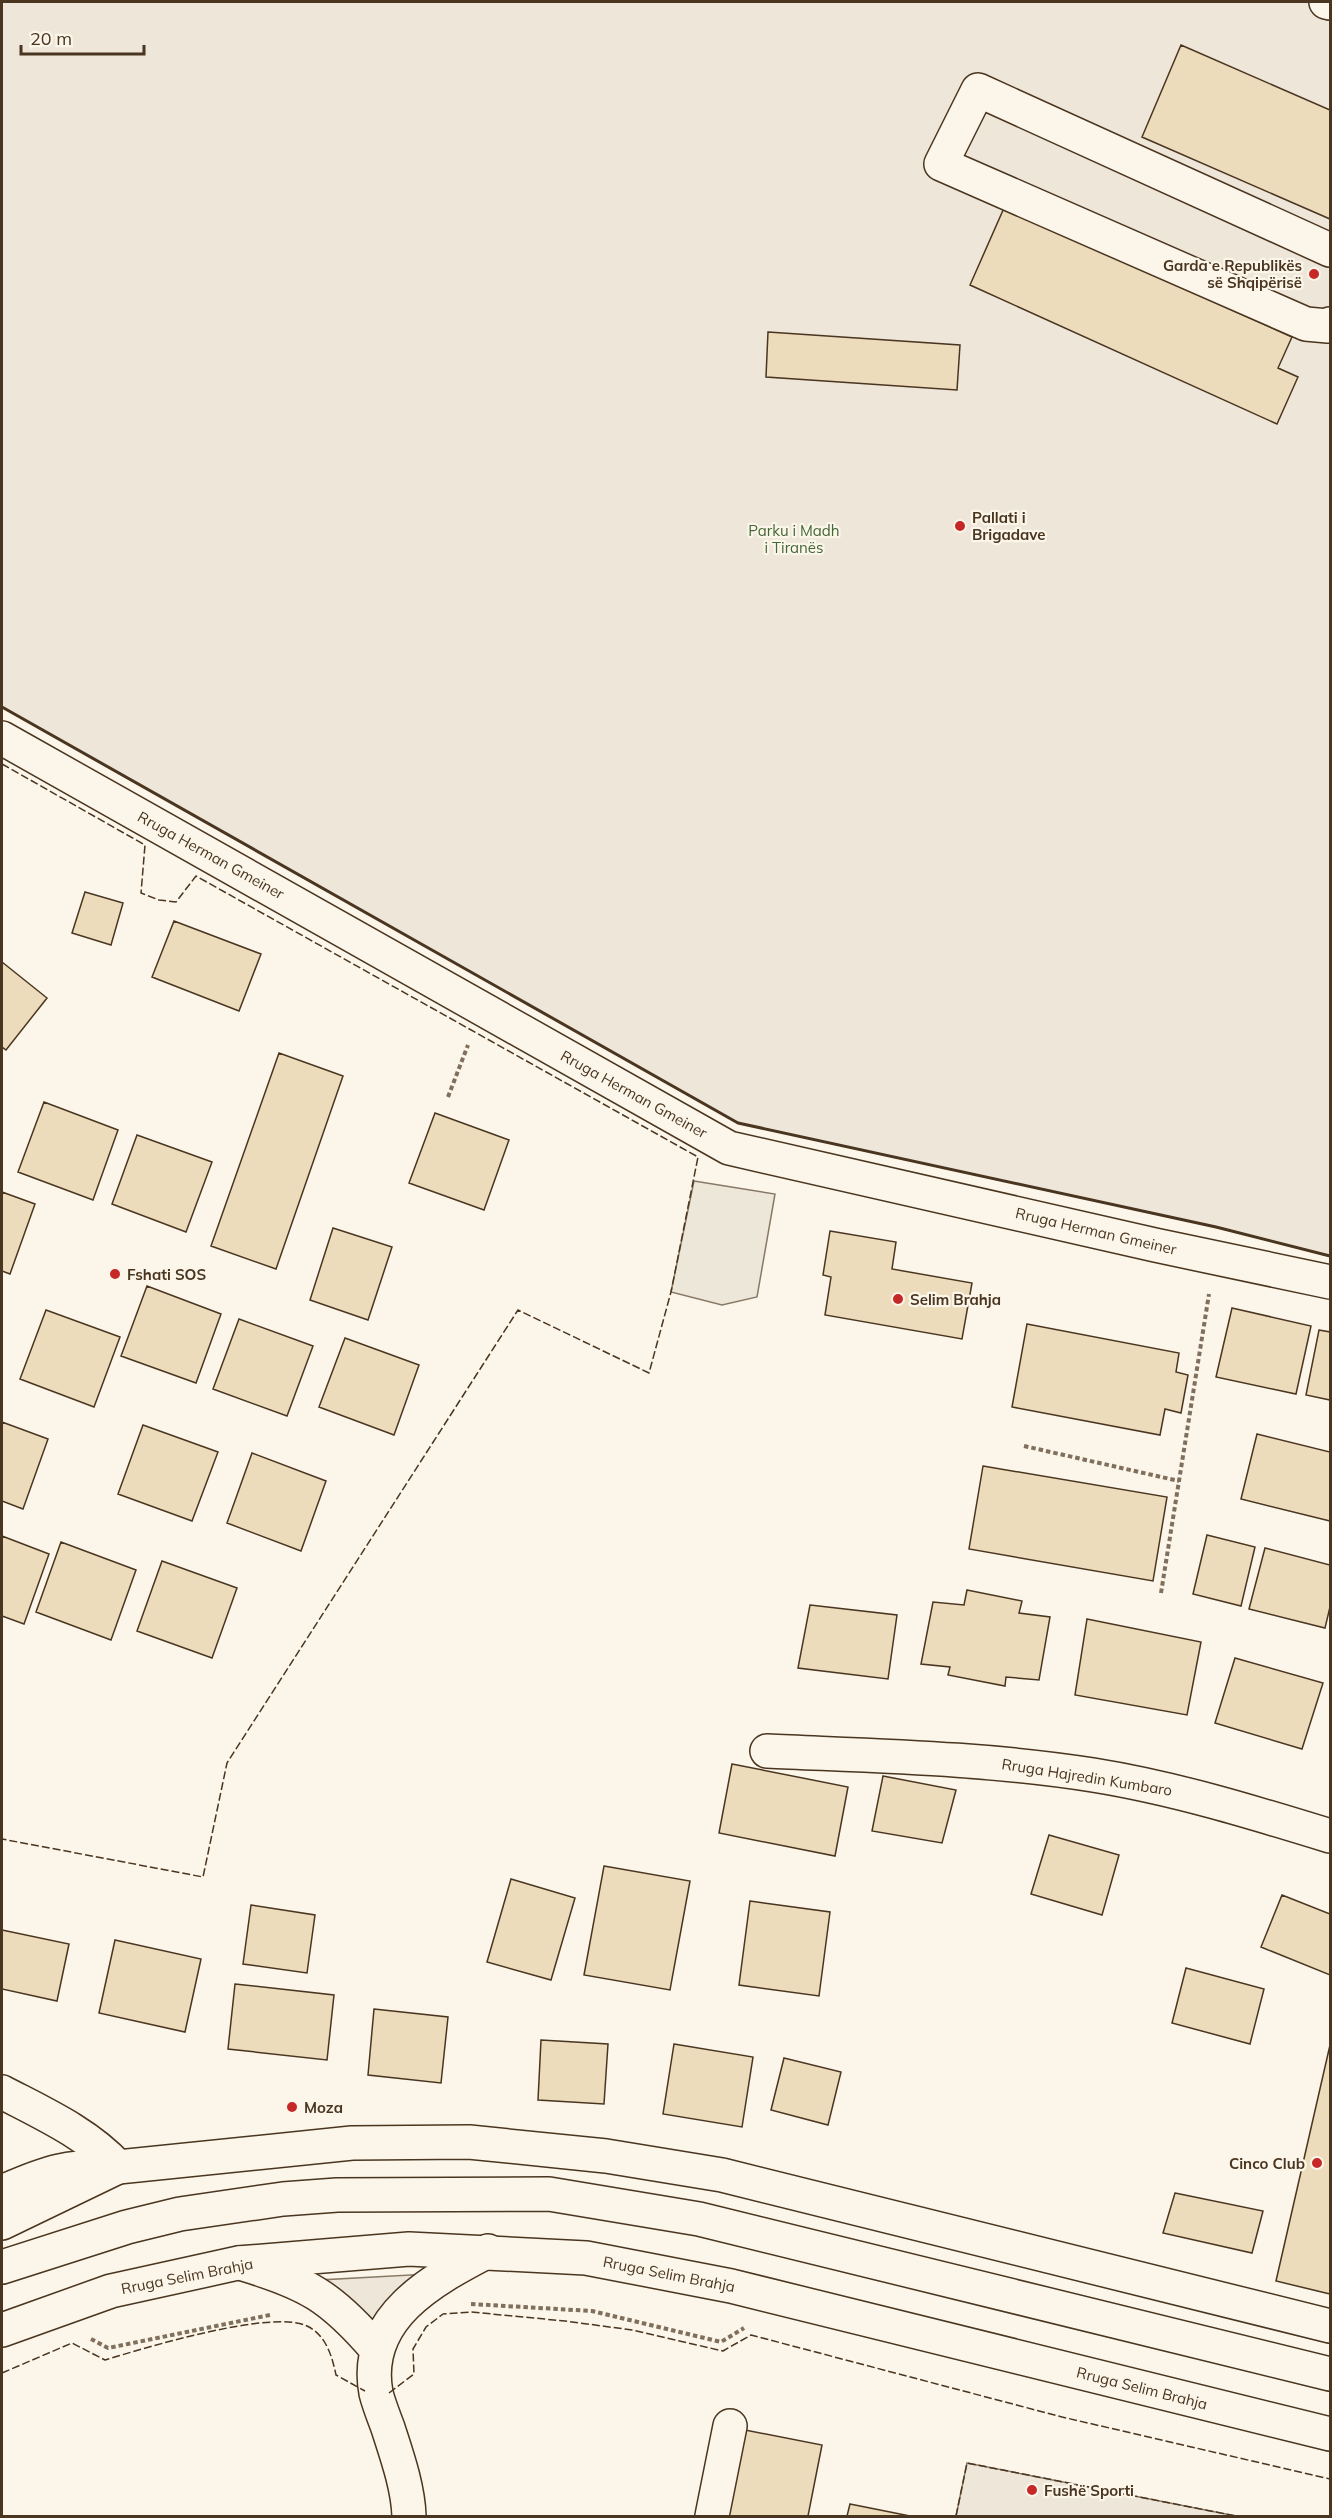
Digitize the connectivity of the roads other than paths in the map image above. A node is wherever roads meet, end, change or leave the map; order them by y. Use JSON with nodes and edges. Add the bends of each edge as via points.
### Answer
{"nodes":[{"id":1,"x":1326,"y":2,"type":"edge"},
{"id":2,"x":1330,"y":3,"type":"edge"},
{"id":3,"x":1330,"y":250,"type":"edge"},
{"id":4,"x":1330,"y":324,"type":"edge"},
{"id":5,"x":2,"y":738,"type":"edge"},
{"id":6,"x":1330,"y":1282,"type":"edge"},
{"id":7,"x":766,"y":1751,"type":"dead end"},
{"id":8,"x":1330,"y":1836,"type":"edge"},
{"id":9,"x":2,"y":2092,"type":"edge"},
{"id":10,"x":118,"y":2167,"type":"junction"},
{"id":11,"x":2,"y":2192,"type":"edge"},
{"id":12,"x":2,"y":2223,"type":"edge"},
{"id":13,"x":488,"y":2251,"type":"junction"},
{"id":14,"x":238,"y":2263,"type":"junction"},
{"id":15,"x":2,"y":2267,"type":"edge"},
{"id":16,"x":1330,"y":2326,"type":"edge"},
{"id":17,"x":2,"y":2330,"type":"edge"},
{"id":18,"x":377,"y":2350,"type":"junction"},
{"id":19,"x":1330,"y":2374,"type":"edge"},
{"id":20,"x":730,"y":2426,"type":"dead end"},
{"id":21,"x":1330,"y":2434,"type":"edge"},
{"id":22,"x":409,"y":2517,"type":"edge"},
{"id":23,"x":712,"y":2517,"type":"edge"}],
"edges":[{"from":1,"to":2,"type":"street"},
{"from":3,"to":4,"type":"street","via":[[978,90],[941,164],[1306,324]]},
{"from":5,"to":6,"type":"street","name":"Rruga Herman Gmeiner","via":[[729,1148]]},
{"from":7,"to":8,"type":"street","name":"Rruga Hajredin Kumbaro","via":[[999,1763],[1094,1775],[1189,1794]]},
{"from":9,"to":10,"type":"street","via":[[68,2128],[104,2152]]},
{"from":10,"to":11,"type":"street","via":[[51,2171]]},
{"from":10,"to":12,"type":"street"},
{"from":10,"to":16,"type":"street","via":[[352,2143],[469,2142],[606,2156],[722,2175]]},
{"from":13,"to":14,"type":"street","name":"Rruga Selim Brahja","via":[[409,2249]]},
{"from":13,"to":18,"type":"street","via":[[441,2276],[404,2306],[386,2329]]},
{"from":13,"to":21,"type":"street","name":"Rruga Selim Brahja","via":[[586,2258],[731,2286]]},
{"from":14,"to":17,"type":"street","name":"Rruga Selim Brahja","via":[[111,2291]]},
{"from":14,"to":18,"type":"street","via":[[283,2276],[315,2291],[342,2311]]},
{"from":15,"to":19,"type":"street","via":[[127,2227],[283,2199],[549,2194],[699,2219]]},
{"from":18,"to":22,"type":"street","via":[[376,2393],[398,2457]]},
{"from":20,"to":23,"type":"street"}]}
